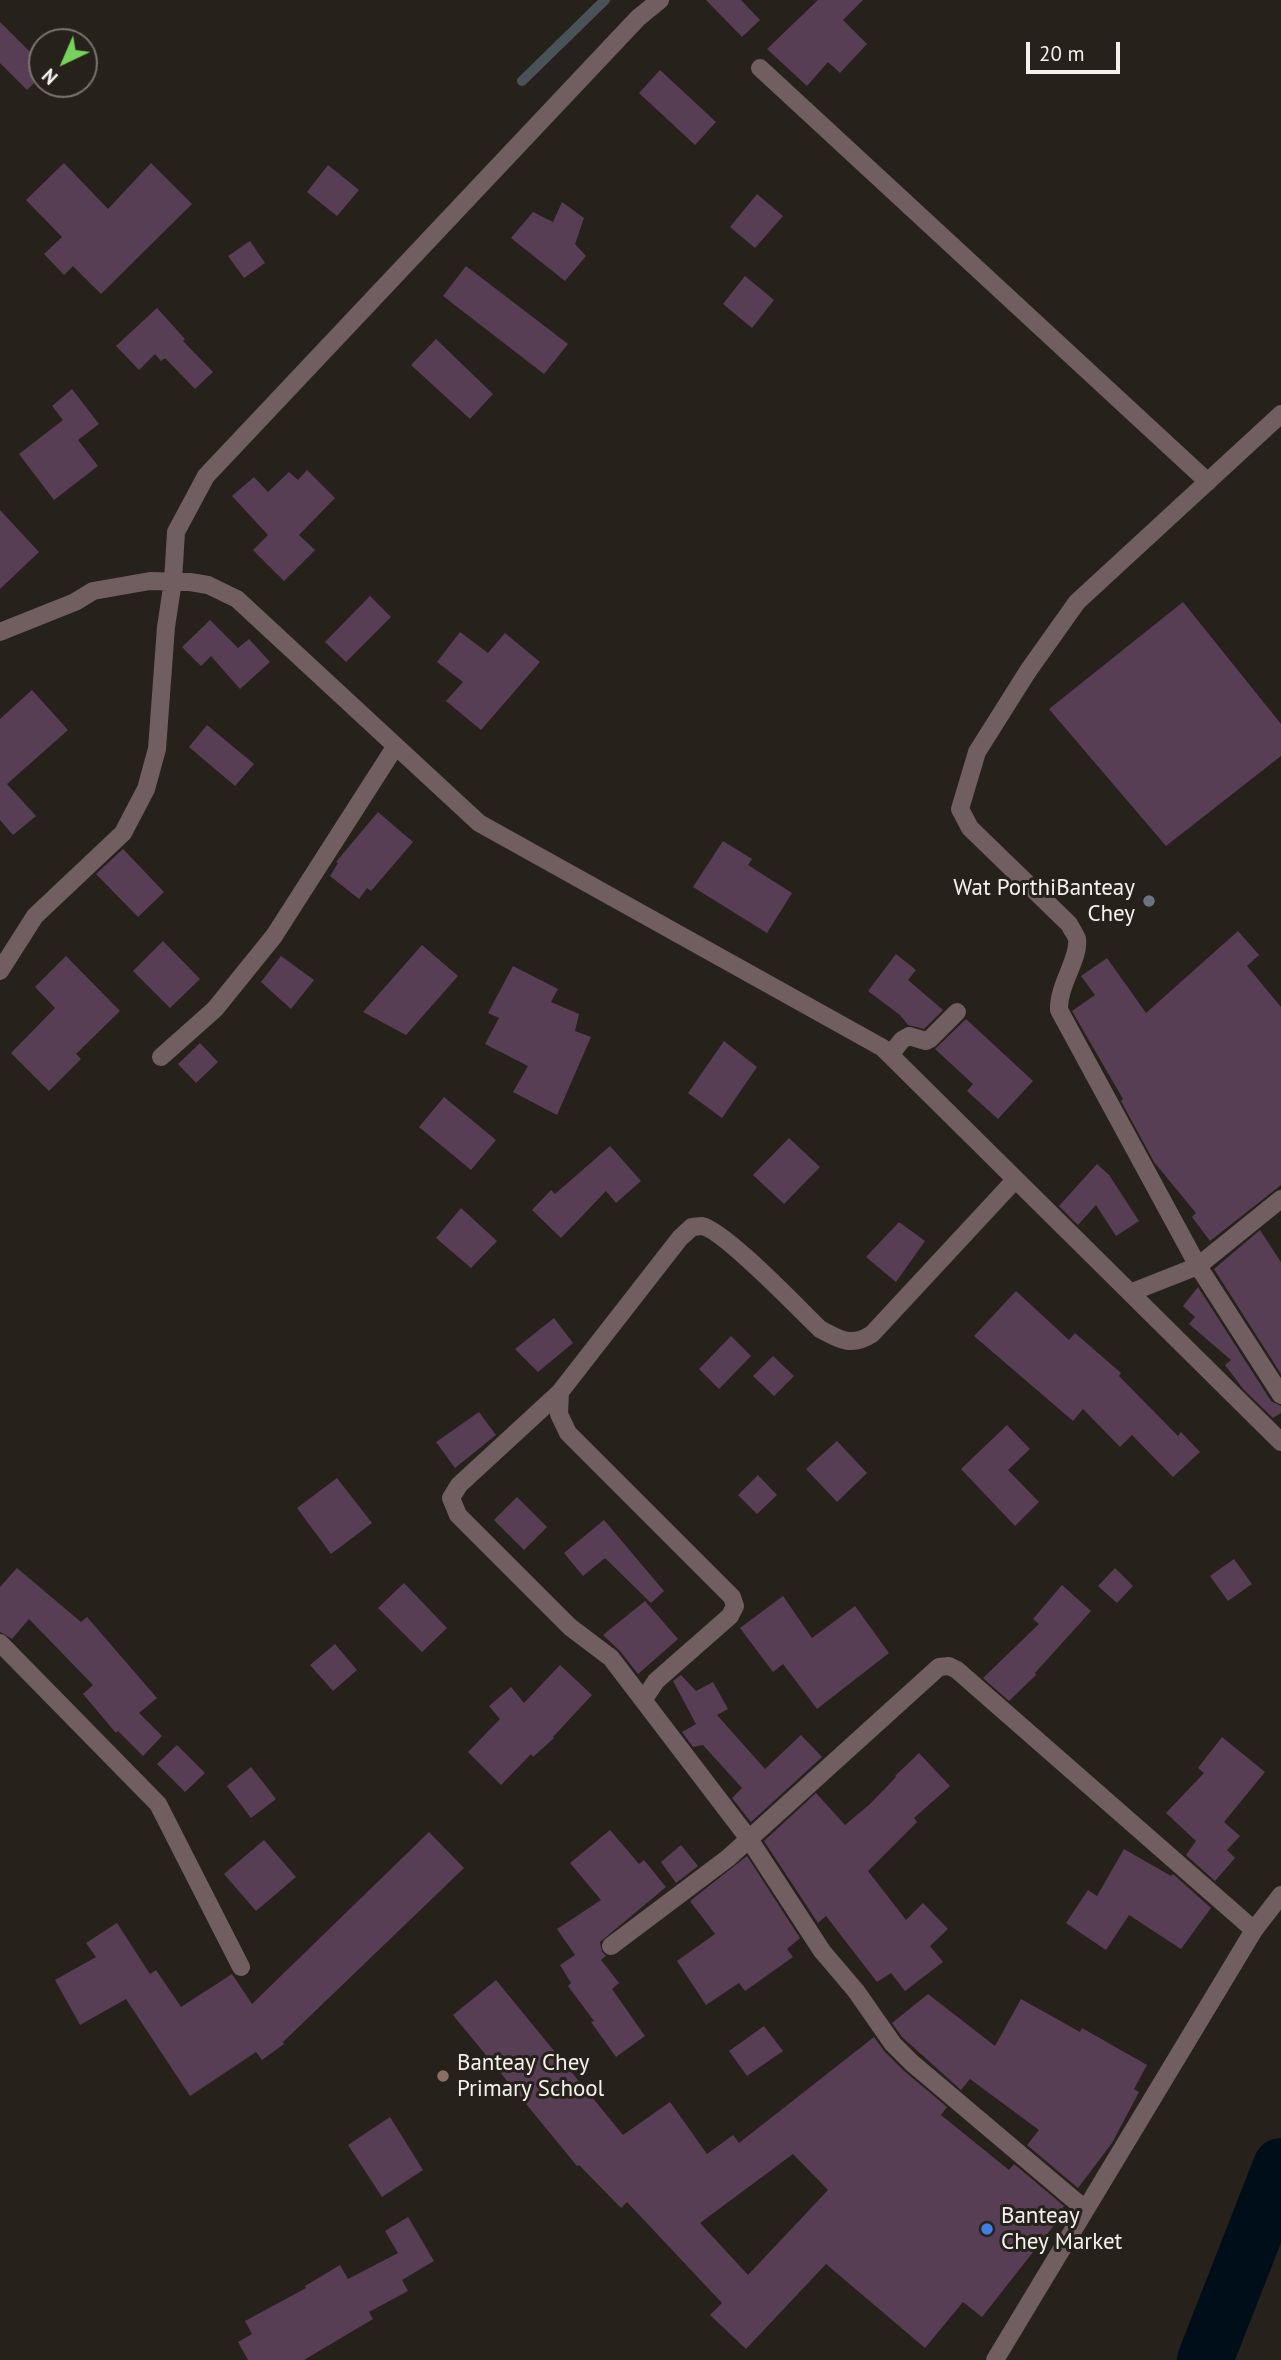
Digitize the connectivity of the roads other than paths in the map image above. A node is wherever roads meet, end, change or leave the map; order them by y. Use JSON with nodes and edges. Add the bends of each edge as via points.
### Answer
{"nodes":[{"id":1,"x":660,"y":0,"type":"edge"},
{"id":2,"x":760,"y":68,"type":"dead end"},
{"id":3,"x":1281,"y":414,"type":"edge"},
{"id":4,"x":1208,"y":482,"type":"junction"},
{"id":5,"x":173,"y":581,"type":"junction"},
{"id":6,"x":0,"y":632,"type":"edge"},
{"id":7,"x":395,"y":747,"type":"junction"},
{"id":8,"x":0,"y":971,"type":"edge"},
{"id":9,"x":957,"y":1012,"type":"dead end"},
{"id":10,"x":890,"y":1055,"type":"junction"},
{"id":11,"x":161,"y":1057,"type":"dead end"},
{"id":12,"x":1015,"y":1180,"type":"junction"},
{"id":13,"x":1281,"y":1199,"type":"edge"},
{"id":14,"x":1198,"y":1266,"type":"junction"},
{"id":15,"x":1132,"y":1292,"type":"junction"},
{"id":16,"x":560,"y":1392,"type":"junction"},
{"id":17,"x":1281,"y":1395,"type":"edge"},
{"id":18,"x":1281,"y":1442,"type":"edge"},
{"id":19,"x":0,"y":1643,"type":"edge"},
{"id":20,"x":644,"y":1699,"type":"junction"},
{"id":21,"x":749,"y":1839,"type":"junction"},
{"id":22,"x":1281,"y":1895,"type":"edge"},
{"id":23,"x":1254,"y":1930,"type":"junction"},
{"id":24,"x":611,"y":1946,"type":"dead end"},
{"id":25,"x":241,"y":1966,"type":"dead end"},
{"id":26,"x":1085,"y":2209,"type":"junction"},
{"id":27,"x":995,"y":2360,"type":"edge"}],
"edges":[{"from":1,"to":5,"type":"street","via":[[206,476],[176,532]]},
{"from":2,"to":4,"type":"street"},
{"from":3,"to":4,"type":"street"},
{"from":4,"to":14,"type":"street","via":[[1077,602],[977,752],[960,809],[970,828],[1053,908],[1077,939],[1059,1010]]},
{"from":5,"to":6,"type":"street","via":[[93,591]]},
{"from":5,"to":7,"type":"street","via":[[208,585],[237,599]]},
{"from":5,"to":8,"type":"street","via":[[157,749],[146,789],[122,833],[35,916]]},
{"from":7,"to":10,"type":"street","via":[[479,823],[866,1037]]},
{"from":7,"to":11,"type":"street","via":[[274,936],[215,1009]]},
{"from":9,"to":10,"type":"street","via":[[930,1039],[909,1036]]},
{"from":10,"to":12,"type":"street"},
{"from":12,"to":15,"type":"street"},
{"from":12,"to":16,"type":"street","via":[[873,1334],[861,1341],[837,1338],[820,1329],[733,1246],[703,1226],[692,1227]]},
{"from":13,"to":14,"type":"street"},
{"from":14,"to":15,"type":"street"},
{"from":14,"to":17,"type":"street"},
{"from":15,"to":18,"type":"street"},
{"from":16,"to":20,"type":"street","via":[[559,1414],[568,1433],[735,1606],[709,1636],[656,1681]]},
{"from":16,"to":20,"type":"street","via":[[459,1485],[451,1498],[458,1515],[570,1627],[611,1658]]},
{"from":19,"to":25,"type":"street","via":[[158,1804]]},
{"from":20,"to":21,"type":"street"},
{"from":21,"to":23,"type":"street","via":[[939,1667],[949,1667]]},
{"from":21,"to":24,"type":"street"},
{"from":21,"to":26,"type":"street","via":[[822,1951],[911,2063]]},
{"from":22,"to":23,"type":"street"},
{"from":23,"to":26,"type":"street"},
{"from":26,"to":27,"type":"street"}]}
